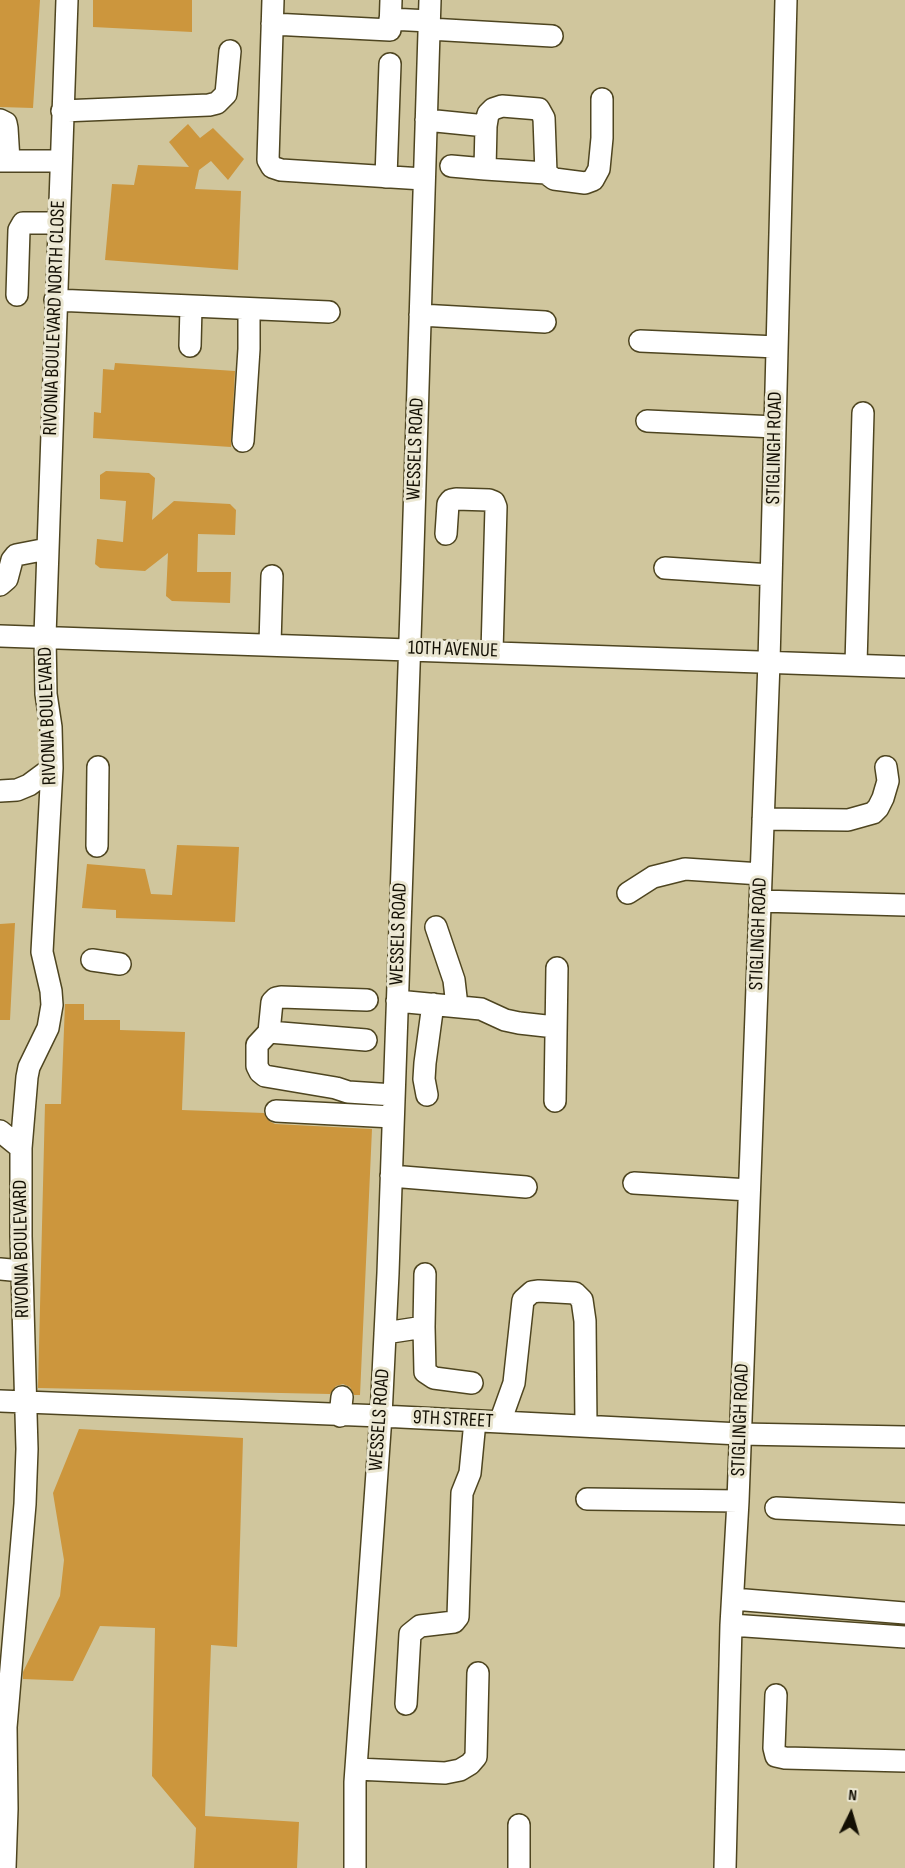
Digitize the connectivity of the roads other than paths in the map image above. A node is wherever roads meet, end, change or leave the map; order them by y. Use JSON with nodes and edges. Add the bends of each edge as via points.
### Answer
{"nodes":[{"id":1,"x":67,"y":0,"type":"edge"},
{"id":2,"x":273,"y":0,"type":"edge"},
{"id":3,"x":786,"y":0,"type":"edge"},
{"id":4,"x":390,"y":16,"type":"edge"},
{"id":5,"x":429,"y":20,"type":"edge"},
{"id":6,"x":272,"y":24,"type":"junction"},
{"id":7,"x":552,"y":36,"type":"dead end"},
{"id":8,"x":230,"y":51,"type":"dead end"},
{"id":9,"x":390,"y":64,"type":"dead end"},
{"id":10,"x":602,"y":99,"type":"dead end"},
{"id":11,"x":62,"y":111,"type":"junction"},
{"id":12,"x":0,"y":120,"type":"edge"},
{"id":13,"x":426,"y":120,"type":"junction"},
{"id":14,"x":486,"y":126,"type":"junction"},
{"id":15,"x":4,"y":161,"type":"edge"},
{"id":16,"x":60,"y":162,"type":"junction"},
{"id":17,"x":451,"y":166,"type":"dead end"},
{"id":18,"x":484,"y":169,"type":"junction"},
{"id":19,"x":546,"y":173,"type":"junction"},
{"id":20,"x":386,"y":177,"type":"junction"},
{"id":21,"x":423,"y":179,"type":"junction"},
{"id":22,"x":58,"y":223,"type":"junction"},
{"id":23,"x":17,"y":295,"type":"dead end"},
{"id":24,"x":55,"y":300,"type":"junction"},
{"id":25,"x":191,"y":307,"type":"junction"},
{"id":26,"x":249,"y":310,"type":"junction"},
{"id":27,"x":329,"y":312,"type":"dead end"},
{"id":28,"x":420,"y":315,"type":"junction"},
{"id":29,"x":545,"y":322,"type":"dead end"},
{"id":30,"x":640,"y":341,"type":"dead end"},
{"id":31,"x":190,"y":346,"type":"dead end"},
{"id":32,"x":777,"y":347,"type":"junction"},
{"id":33,"x":863,"y":413,"type":"dead end"},
{"id":34,"x":647,"y":421,"type":"dead end"},
{"id":35,"x":775,"y":427,"type":"junction"},
{"id":36,"x":243,"y":441,"type":"dead end"},
{"id":37,"x":447,"y":534,"type":"dead end"},
{"id":38,"x":47,"y":549,"type":"junction"},
{"id":39,"x":665,"y":568,"type":"dead end"},
{"id":40,"x":771,"y":575,"type":"junction"},
{"id":41,"x":272,"y":576,"type":"dead end"},
{"id":42,"x":0,"y":585,"type":"edge"},
{"id":43,"x":0,"y":636,"type":"edge"},
{"id":44,"x":45,"y":636,"type":"junction"},
{"id":45,"x":270,"y":644,"type":"junction"},
{"id":46,"x":410,"y":649,"type":"junction"},
{"id":47,"x":492,"y":652,"type":"junction"},
{"id":48,"x":769,"y":662,"type":"junction"},
{"id":49,"x":856,"y":664,"type":"junction"},
{"id":50,"x":905,"y":667,"type":"edge"},
{"id":51,"x":98,"y":767,"type":"dead end"},
{"id":52,"x":886,"y":767,"type":"dead end"},
{"id":53,"x":52,"y":768,"type":"junction"},
{"id":54,"x":0,"y":791,"type":"edge"},
{"id":55,"x":763,"y":819,"type":"junction"},
{"id":56,"x":97,"y":846,"type":"dead end"},
{"id":57,"x":761,"y":874,"type":"junction"},
{"id":58,"x":628,"y":893,"type":"dead end"},
{"id":59,"x":760,"y":901,"type":"junction"},
{"id":60,"x":905,"y":905,"type":"edge"},
{"id":61,"x":436,"y":927,"type":"dead end"},
{"id":62,"x":92,"y":960,"type":"dead end"},
{"id":63,"x":120,"y":964,"type":"dead end"},
{"id":64,"x":557,"y":968,"type":"dead end"},
{"id":65,"x":367,"y":1000,"type":"dead end"},
{"id":66,"x":397,"y":1001,"type":"junction"},
{"id":67,"x":433,"y":1004,"type":"junction"},
{"id":68,"x":458,"y":1006,"type":"junction"},
{"id":69,"x":555,"y":1027,"type":"junction"},
{"id":70,"x":269,"y":1032,"type":"junction"},
{"id":71,"x":366,"y":1040,"type":"dead end"},
{"id":72,"x":394,"y":1090,"type":"junction"},
{"id":73,"x":427,"y":1095,"type":"dead end"},
{"id":74,"x":555,"y":1101,"type":"dead end"},
{"id":75,"x":276,"y":1111,"type":"dead end"},
{"id":76,"x":393,"y":1117,"type":"junction"},
{"id":77,"x":0,"y":1131,"type":"edge"},
{"id":78,"x":21,"y":1148,"type":"junction"},
{"id":79,"x":391,"y":1176,"type":"junction"},
{"id":80,"x":634,"y":1183,"type":"dead end"},
{"id":81,"x":526,"y":1187,"type":"dead end"},
{"id":82,"x":749,"y":1190,"type":"junction"},
{"id":83,"x":0,"y":1269,"type":"edge"},
{"id":84,"x":22,"y":1271,"type":"junction"},
{"id":85,"x":425,"y":1274,"type":"dead end"},
{"id":86,"x":424,"y":1327,"type":"junction"},
{"id":87,"x":385,"y":1333,"type":"junction"},
{"id":88,"x":472,"y":1383,"type":"dead end"},
{"id":89,"x":0,"y":1401,"type":"edge"},
{"id":90,"x":25,"y":1403,"type":"junction"},
{"id":91,"x":381,"y":1416,"type":"junction"},
{"id":92,"x":475,"y":1420,"type":"junction"},
{"id":93,"x":500,"y":1422,"type":"junction"},
{"id":94,"x":586,"y":1426,"type":"junction"},
{"id":95,"x":740,"y":1434,"type":"junction"},
{"id":96,"x":905,"y":1437,"type":"edge"},
{"id":97,"x":587,"y":1499,"type":"dead end"},
{"id":98,"x":738,"y":1501,"type":"junction"},
{"id":99,"x":776,"y":1508,"type":"dead end"},
{"id":100,"x":905,"y":1514,"type":"edge"},
{"id":101,"x":733,"y":1599,"type":"junction"},
{"id":102,"x":905,"y":1613,"type":"edge"},
{"id":103,"x":731,"y":1625,"type":"junction"},
{"id":104,"x":905,"y":1637,"type":"edge"},
{"id":105,"x":7,"y":1644,"type":"edge"},
{"id":106,"x":478,"y":1673,"type":"dead end"},
{"id":107,"x":776,"y":1695,"type":"dead end"},
{"id":108,"x":406,"y":1704,"type":"dead end"},
{"id":109,"x":3,"y":1727,"type":"edge"},
{"id":110,"x":905,"y":1761,"type":"edge"},
{"id":111,"x":356,"y":1768,"type":"junction"},
{"id":112,"x":3,"y":1795,"type":"edge"},
{"id":113,"x":519,"y":1825,"type":"dead end"},
{"id":114,"x":4,"y":1868,"type":"edge"},
{"id":115,"x":355,"y":1868,"type":"edge"},
{"id":116,"x":519,"y":1868,"type":"edge"},
{"id":117,"x":725,"y":1868,"type":"edge"}],
"edges":[{"from":1,"to":11,"type":"street","name":"RIVONIA BOULEVARD NORTH CLOSE"},
{"from":2,"to":6,"type":"street"},
{"from":3,"to":32,"type":"street","name":"STIGLINGH ROAD"},
{"from":4,"to":5,"type":"street"},
{"from":4,"to":6,"type":"street"},
{"from":5,"to":7,"type":"street"},
{"from":5,"to":13,"type":"street","name":"WESSELS ROAD"},
{"from":6,"to":20,"type":"street","via":[[268,160],[272,167]]},
{"from":8,"to":11,"type":"street","via":[[226,94],[217,103]]},
{"from":9,"to":20,"type":"street"},
{"from":10,"to":19,"type":"street","via":[[599,169],[593,180],[564,182]]},
{"from":11,"to":16,"type":"street","name":"RIVONIA BOULEVARD NORTH CLOSE"},
{"from":12,"to":15,"type":"street","via":[[7,128]]},
{"from":13,"to":14,"type":"street"},
{"from":13,"to":21,"type":"street","name":"WESSELS ROAD"},
{"from":14,"to":18,"type":"street"},
{"from":14,"to":19,"type":"street","via":[[488,114],[502,106],[539,109],[544,118]]},
{"from":15,"to":16,"type":"street"},
{"from":16,"to":22,"type":"street","name":"RIVONIA BOULEVARD NORTH CLOSE"},
{"from":17,"to":18,"type":"street"},
{"from":18,"to":19,"type":"street"},
{"from":20,"to":21,"type":"street"},
{"from":21,"to":28,"type":"street","name":"WESSELS ROAD"},
{"from":22,"to":23,"type":"street","via":[[23,223],[19,230]]},
{"from":22,"to":24,"type":"street","name":"RIVONIA BOULEVARD NORTH CLOSE"},
{"from":24,"to":25,"type":"street"},
{"from":24,"to":38,"type":"street","name":"RIVONIA BOULEVARD NORTH CLOSE"},
{"from":25,"to":26,"type":"street"},
{"from":25,"to":31,"type":"street"},
{"from":26,"to":27,"type":"street"},
{"from":26,"to":36,"type":"street"},
{"from":28,"to":29,"type":"street"},
{"from":28,"to":46,"type":"street","name":"WESSELS ROAD"},
{"from":30,"to":32,"type":"street"},
{"from":32,"to":35,"type":"street","name":"STIGLINGH ROAD"},
{"from":33,"to":49,"type":"street"},
{"from":34,"to":35,"type":"street"},
{"from":35,"to":40,"type":"street","name":"STIGLINGH ROAD"},
{"from":37,"to":47,"type":"street","via":[[451,500],[494,502]]},
{"from":38,"to":42,"type":"street","via":[[16,555],[7,579]]},
{"from":38,"to":44,"type":"street","name":"RIVONIA BOULEVARD NORTH CLOSE"},
{"from":39,"to":40,"type":"street"},
{"from":40,"to":48,"type":"street","name":"STIGLINGH ROAD"},
{"from":41,"to":45,"type":"street"},
{"from":43,"to":44,"type":"street","name":"10TH AVENUE"},
{"from":44,"to":45,"type":"street","name":"10TH AVENUE"},
{"from":44,"to":53,"type":"street","name":"RIVONIA BOULEVARD"},
{"from":45,"to":46,"type":"street","name":"10TH AVENUE"},
{"from":46,"to":47,"type":"street","name":"10TH AVENUE"},
{"from":46,"to":66,"type":"street","name":"WESSELS ROAD"},
{"from":47,"to":48,"type":"street","name":"10TH AVENUE"},
{"from":48,"to":49,"type":"street","name":"10TH AVENUE"},
{"from":48,"to":55,"type":"street","name":"STIGLINGH ROAD"},
{"from":49,"to":50,"type":"street","name":"10TH AVENUE"},
{"from":51,"to":56,"type":"street"},
{"from":52,"to":55,"type":"street","via":[[888,781],[873,813],[848,820]]},
{"from":53,"to":54,"type":"street","via":[[29,785]]},
{"from":53,"to":78,"type":"street","name":"RIVONIA BOULEVARD","via":[[42,952],[51,991],[51,1018],[27,1077]]},
{"from":55,"to":57,"type":"street","name":"STIGLINGH ROAD"},
{"from":57,"to":58,"type":"street","via":[[686,869],[653,877]]},
{"from":57,"to":59,"type":"street","name":"STIGLINGH ROAD"},
{"from":59,"to":60,"type":"street"},
{"from":59,"to":82,"type":"street","name":"STIGLINGH ROAD"},
{"from":61,"to":68,"type":"street","via":[[454,980]]},
{"from":62,"to":63,"type":"street"},
{"from":64,"to":69,"type":"street"},
{"from":65,"to":70,"type":"street","via":[[276,998],[272,1002]]},
{"from":66,"to":67,"type":"street"},
{"from":66,"to":72,"type":"street","name":"WESSELS ROAD"},
{"from":67,"to":68,"type":"street"},
{"from":67,"to":73,"type":"street","via":[[424,1071]]},
{"from":68,"to":69,"type":"street","via":[[481,1009],[505,1020]]},
{"from":69,"to":74,"type":"street"},
{"from":70,"to":71,"type":"street"},
{"from":70,"to":72,"type":"street","via":[[257,1045],[257,1066],[265,1076],[336,1088],[348,1083]]},
{"from":72,"to":76,"type":"street","name":"WESSELS ROAD"},
{"from":75,"to":76,"type":"street"},
{"from":76,"to":79,"type":"street","name":"WESSELS ROAD"},
{"from":77,"to":78,"type":"street"},
{"from":78,"to":84,"type":"street","name":"RIVONIA BOULEVARD"},
{"from":79,"to":81,"type":"street"},
{"from":79,"to":87,"type":"street","name":"WESSELS ROAD"},
{"from":80,"to":82,"type":"street"},
{"from":82,"to":95,"type":"street","name":"STIGLINGH ROAD"},
{"from":83,"to":84,"type":"street"},
{"from":84,"to":90,"type":"street","name":"RIVONIA BOULEVARD"},
{"from":85,"to":86,"type":"street"},
{"from":86,"to":87,"type":"street"},
{"from":86,"to":88,"type":"street","via":[[425,1372],[434,1378]]},
{"from":87,"to":91,"type":"street","name":"WESSELS ROAD"},
{"from":89,"to":90,"type":"street","name":"9TH STREET"},
{"from":90,"to":91,"type":"street","name":"9TH STREET","via":[[341,1406]]},
{"from":90,"to":105,"type":"street","name":"RIVONIA BOULEVARD","via":[[26,1504]]},
{"from":91,"to":92,"type":"street","name":"9TH STREET"},
{"from":91,"to":111,"type":"street","name":"WESSELS ROAD"},
{"from":92,"to":93,"type":"street","name":"9TH STREET"},
{"from":92,"to":108,"type":"street","via":[[470,1473],[462,1493],[458,1617],[454,1622],[420,1626],[410,1634]]},
{"from":93,"to":94,"type":"street","name":"9TH STREET"},
{"from":93,"to":94,"type":"street","via":[[514,1383],[523,1300],[539,1291],[575,1293],[582,1300]]},
{"from":94,"to":95,"type":"street","name":"9TH STREET"},
{"from":95,"to":96,"type":"street","name":"9TH STREET"},
{"from":95,"to":98,"type":"street","name":"STIGLINGH ROAD"},
{"from":97,"to":98,"type":"street"},
{"from":98,"to":101,"type":"street","name":"STIGLINGH ROAD"},
{"from":99,"to":100,"type":"street"},
{"from":101,"to":102,"type":"street"},
{"from":101,"to":103,"type":"street","name":"STIGLINGH ROAD"},
{"from":103,"to":104,"type":"street"},
{"from":103,"to":117,"type":"street","name":"STIGLINGH ROAD"},
{"from":105,"to":109,"type":"street","name":"RIVONIA BOULEVARD"},
{"from":106,"to":111,"type":"street","via":[[476,1756],[470,1764],[445,1773]]},
{"from":107,"to":110,"type":"street","via":[[776,1756]]},
{"from":109,"to":112,"type":"street","name":"RIVONIA BOULEVARD"},
{"from":111,"to":115,"type":"street","name":"WESSELS ROAD"},
{"from":112,"to":114,"type":"street","name":"RIVONIA BOULEVARD"},
{"from":113,"to":116,"type":"street"}]}
